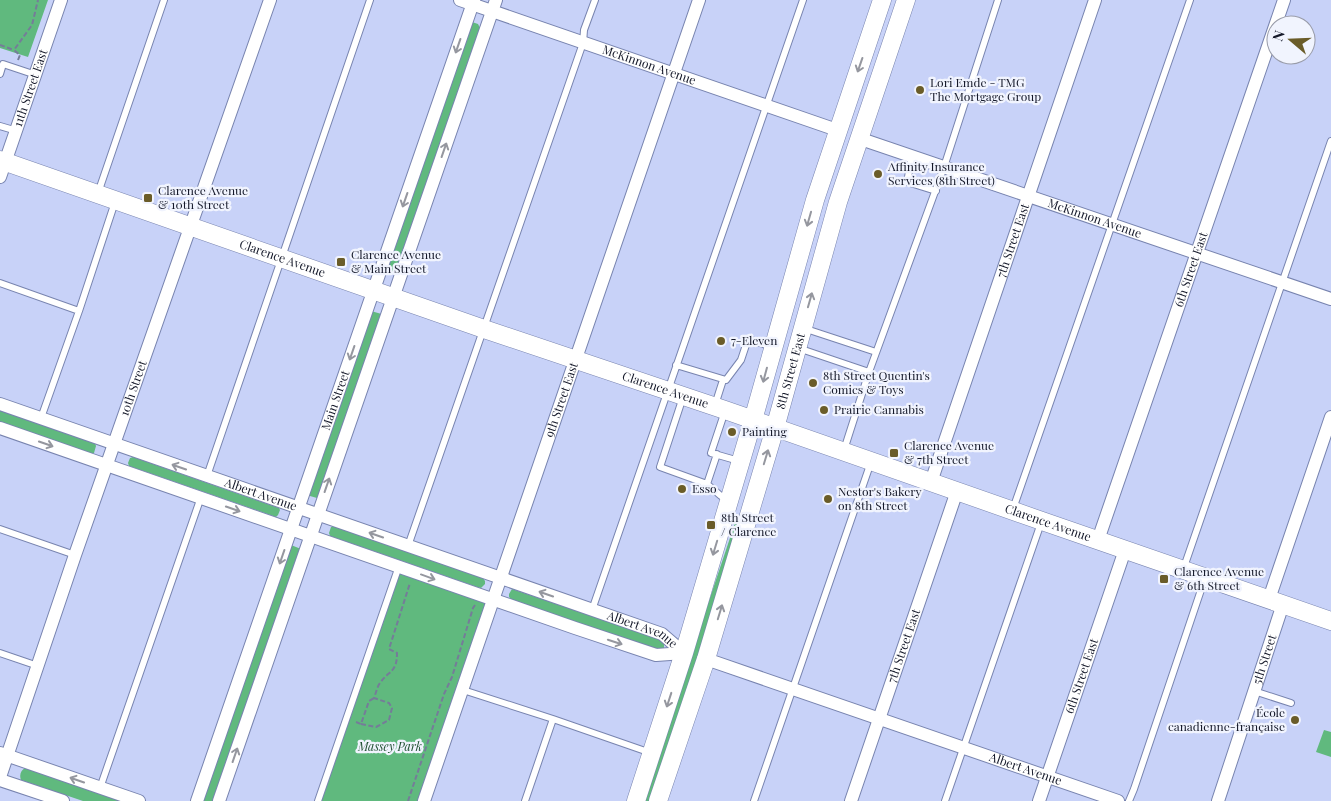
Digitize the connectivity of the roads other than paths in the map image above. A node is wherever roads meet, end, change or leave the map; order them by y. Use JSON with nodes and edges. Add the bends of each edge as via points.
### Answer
{"nodes":[{"id":1,"x":61,"y":0,"type":"edge"},
{"id":2,"x":164,"y":0,"type":"edge"},
{"id":3,"x":270,"y":0,"type":"edge"},
{"id":4,"x":370,"y":0,"type":"edge"},
{"id":5,"x":594,"y":0,"type":"edge"},
{"id":6,"x":699,"y":0,"type":"edge"},
{"id":7,"x":803,"y":0,"type":"edge"},
{"id":8,"x":882,"y":0,"type":"edge"},
{"id":9,"x":906,"y":0,"type":"edge"},
{"id":10,"x":998,"y":0,"type":"edge"},
{"id":11,"x":1095,"y":0,"type":"edge"},
{"id":12,"x":1190,"y":0,"type":"edge"},
{"id":13,"x":1284,"y":0,"type":"edge"},
{"id":14,"x":469,"y":1,"type":"edge"},
{"id":15,"x":494,"y":5,"type":"edge"},
{"id":16,"x":583,"y":43,"type":"junction"},
{"id":17,"x":0,"y":74,"type":"edge"},
{"id":18,"x":674,"y":74,"type":"junction"},
{"id":19,"x":36,"y":75,"type":"junction"},
{"id":20,"x":767,"y":105,"type":"junction"},
{"id":21,"x":0,"y":126,"type":"edge"},
{"id":22,"x":837,"y":130,"type":"junction"},
{"id":23,"x":16,"y":131,"type":"junction"},
{"id":24,"x":858,"y":138,"type":"junction"},
{"id":25,"x":1331,"y":141,"type":"edge"},
{"id":26,"x":912,"y":156,"type":"junction"},
{"id":27,"x":2,"y":166,"type":"edge"},
{"id":28,"x":944,"y":167,"type":"junction"},
{"id":29,"x":936,"y":191,"type":"junction"},
{"id":30,"x":98,"y":194,"type":"junction"},
{"id":31,"x":1027,"y":196,"type":"junction"},
{"id":32,"x":116,"y":201,"type":"junction"},
{"id":33,"x":1112,"y":225,"type":"junction"},
{"id":34,"x":190,"y":226,"type":"junction"},
{"id":35,"x":1197,"y":254,"type":"junction"},
{"id":36,"x":282,"y":258,"type":"junction"},
{"id":37,"x":1281,"y":282,"type":"junction"},
{"id":38,"x":0,"y":283,"type":"edge"},
{"id":39,"x":373,"y":291,"type":"junction"},
{"id":40,"x":393,"y":297,"type":"junction"},
{"id":41,"x":1331,"y":299,"type":"edge"},
{"id":42,"x":79,"y":311,"type":"junction"},
{"id":43,"x":802,"y":328,"type":"junction"},
{"id":44,"x":484,"y":329,"type":"junction"},
{"id":45,"x":773,"y":348,"type":"junction"},
{"id":46,"x":796,"y":348,"type":"junction"},
{"id":47,"x":876,"y":352,"type":"junction"},
{"id":48,"x":576,"y":360,"type":"junction"},
{"id":49,"x":676,"y":365,"type":"junction"},
{"id":50,"x":869,"y":372,"type":"junction"},
{"id":51,"x":723,"y":380,"type":"junction"},
{"id":52,"x":675,"y":393,"type":"junction"},
{"id":53,"x":0,"y":404,"type":"edge"},
{"id":54,"x":720,"y":408,"type":"junction"},
{"id":55,"x":1331,"y":417,"type":"edge"},
{"id":56,"x":41,"y":418,"type":"junction"},
{"id":57,"x":753,"y":420,"type":"junction"},
{"id":58,"x":0,"y":428,"type":"edge"},
{"id":59,"x":774,"y":428,"type":"junction"},
{"id":60,"x":115,"y":444,"type":"junction"},
{"id":61,"x":844,"y":452,"type":"junction"},
{"id":62,"x":717,"y":454,"type":"junction"},
{"id":63,"x":741,"y":461,"type":"junction"},
{"id":64,"x":871,"y":461,"type":"junction"},
{"id":65,"x":107,"y":465,"type":"junction"},
{"id":66,"x":207,"y":476,"type":"junction"},
{"id":67,"x":931,"y":482,"type":"junction"},
{"id":68,"x":707,"y":484,"type":"junction"},
{"id":69,"x":957,"y":491,"type":"junction"},
{"id":70,"x":201,"y":497,"type":"junction"},
{"id":71,"x":730,"y":498,"type":"junction"},
{"id":72,"x":298,"y":508,"type":"junction"},
{"id":73,"x":1013,"y":511,"type":"junction"},
{"id":74,"x":317,"y":515,"type":"junction"},
{"id":75,"x":1042,"y":522,"type":"junction"},
{"id":76,"x":0,"y":529,"type":"edge"},
{"id":77,"x":292,"y":529,"type":"junction"},
{"id":78,"x":310,"y":535,"type":"junction"},
{"id":79,"x":1098,"y":540,"type":"junction"},
{"id":80,"x":408,"y":546,"type":"junction"},
{"id":81,"x":1126,"y":550,"type":"junction"},
{"id":82,"x":75,"y":555,"type":"junction"},
{"id":83,"x":399,"y":566,"type":"junction"},
{"id":84,"x":1183,"y":570,"type":"junction"},
{"id":85,"x":501,"y":578,"type":"junction"},
{"id":86,"x":1205,"y":578,"type":"junction"},
{"id":87,"x":1276,"y":602,"type":"junction"},
{"id":88,"x":491,"y":605,"type":"junction"},
{"id":89,"x":592,"y":610,"type":"junction"},
{"id":90,"x":1331,"y":621,"type":"edge"},
{"id":91,"x":0,"y":653,"type":"edge"},
{"id":92,"x":684,"y":653,"type":"junction"},
{"id":93,"x":706,"y":659,"type":"junction"},
{"id":94,"x":38,"y":666,"type":"junction"},
{"id":95,"x":793,"y":688,"type":"junction"},
{"id":96,"x":463,"y":690,"type":"junction"},
{"id":97,"x":1254,"y":691,"type":"junction"},
{"id":98,"x":1290,"y":703,"type":"dead end"},
{"id":99,"x":880,"y":718,"type":"junction"},
{"id":100,"x":553,"y":719,"type":"junction"},
{"id":101,"x":964,"y":747,"type":"junction"},
{"id":102,"x":652,"y":753,"type":"junction"},
{"id":103,"x":4,"y":754,"type":"edge"},
{"id":104,"x":1047,"y":777,"type":"junction"},
{"id":105,"x":0,"y":778,"type":"edge"},
{"id":106,"x":100,"y":788,"type":"junction"},
{"id":107,"x":427,"y":800,"type":"edge"},
{"id":108,"x":63,"y":801,"type":"edge"},
{"id":109,"x":139,"y":801,"type":"edge"},
{"id":110,"x":196,"y":801,"type":"edge"},
{"id":111,"x":219,"y":801,"type":"edge"},
{"id":112,"x":318,"y":801,"type":"edge"},
{"id":113,"x":525,"y":801,"type":"edge"},
{"id":114,"x":636,"y":801,"type":"edge"},
{"id":115,"x":658,"y":801,"type":"edge"},
{"id":116,"x":754,"y":801,"type":"edge"},
{"id":117,"x":851,"y":801,"type":"edge"},
{"id":118,"x":945,"y":801,"type":"edge"},
{"id":119,"x":1039,"y":801,"type":"edge"},
{"id":120,"x":1118,"y":801,"type":"edge"},
{"id":121,"x":1129,"y":801,"type":"edge"},
{"id":122,"x":1218,"y":801,"type":"edge"}],
"edges":[{"from":1,"to":19,"type":"street","name":"11th Street East"},
{"from":2,"to":30,"type":"lane"},
{"from":3,"to":34,"type":"street","name":"10th Street"},
{"from":4,"to":36,"type":"lane"},
{"from":5,"to":16,"type":"lane"},
{"from":6,"to":18,"type":"street","name":"9th Street East"},
{"from":7,"to":20,"type":"lane"},
{"from":8,"to":22,"type":"main road","name":"8th Street East","one_way":true},
{"from":9,"to":24,"type":"main road","name":"8th Street East"},
{"from":10,"to":28,"type":"lane"},
{"from":11,"to":31,"type":"street","name":"7th Street East"},
{"from":12,"to":33,"type":"lane"},
{"from":13,"to":35,"type":"street","name":"6th Street East"},
{"from":14,"to":15,"type":"street","name":"McKinnon Avenue"},
{"from":14,"to":39,"type":"street","name":"Main Street","one_way":true},
{"from":15,"to":16,"type":"street","name":"McKinnon Avenue"},
{"from":40,"to":15,"type":"street","name":"Main Street","one_way":true},
{"from":16,"to":18,"type":"street","name":"McKinnon Avenue"},
{"from":16,"to":44,"type":"lane"},
{"from":17,"to":19,"type":"lane","via":[[3,64]]},
{"from":18,"to":20,"type":"street","name":"McKinnon Avenue"},
{"from":18,"to":48,"type":"street","name":"9th Street East"},
{"from":19,"to":23,"type":"street","name":"11th Street East"},
{"from":20,"to":22,"type":"street","name":"McKinnon Avenue"},
{"from":20,"to":49,"type":"lane"},
{"from":21,"to":23,"type":"lane"},
{"from":22,"to":45,"type":"main road","name":"8th Street East","one_way":true},
{"from":23,"to":27,"type":"street","name":"11th Street East"},
{"from":24,"to":26,"type":"street","name":"McKinnon Avenue"},
{"from":43,"to":24,"type":"main road","name":"8th Street East","one_way":true},
{"from":25,"to":37,"type":"lane"},
{"from":26,"to":28,"type":"street","name":"McKinnon Avenue"},
{"from":26,"to":29,"type":"lane","via":[[906,182]]},
{"from":27,"to":30,"type":"main road","name":"Clarence Avenue"},
{"from":28,"to":29,"type":"lane"},
{"from":28,"to":31,"type":"street","name":"McKinnon Avenue"},
{"from":29,"to":47,"type":"lane"},
{"from":30,"to":32,"type":"main road","name":"Clarence Avenue"},
{"from":31,"to":33,"type":"street","name":"McKinnon Avenue"},
{"from":31,"to":67,"type":"street","name":"7th Street East"},
{"from":32,"to":34,"type":"main road","name":"Clarence Avenue"},
{"from":32,"to":42,"type":"lane"},
{"from":33,"to":35,"type":"street","name":"McKinnon Avenue"},
{"from":33,"to":73,"type":"lane"},
{"from":34,"to":36,"type":"main road","name":"Clarence Avenue"},
{"from":34,"to":60,"type":"street","name":"10th Street"},
{"from":35,"to":37,"type":"street","name":"McKinnon Avenue"},
{"from":35,"to":79,"type":"street","name":"6th Street East"},
{"from":36,"to":39,"type":"main road","name":"Clarence Avenue"},
{"from":36,"to":66,"type":"lane"},
{"from":37,"to":41,"type":"street","name":"McKinnon Avenue"},
{"from":37,"to":84,"type":"lane"},
{"from":38,"to":42,"type":"lane"},
{"from":39,"to":40,"type":"main road","name":"Clarence Avenue"},
{"from":39,"to":72,"type":"street","name":"Main Street","one_way":true},
{"from":40,"to":44,"type":"main road","name":"Clarence Avenue"},
{"from":74,"to":40,"type":"street","name":"Main Street","one_way":true},
{"from":42,"to":56,"type":"lane"},
{"from":43,"to":46,"type":"main road","name":"8th Street East"},
{"from":43,"to":47,"type":"lane"},
{"from":44,"to":48,"type":"main road","name":"Clarence Avenue"},
{"from":44,"to":80,"type":"lane"},
{"from":45,"to":51,"type":"lane","via":[[748,339],[740,360]]},
{"from":45,"to":57,"type":"main road","name":"8th Street East","one_way":true},
{"from":46,"to":50,"type":"lane"},
{"from":46,"to":59,"type":"main road","name":"8th Street East"},
{"from":47,"to":50,"type":"lane"},
{"from":48,"to":52,"type":"main road","name":"Clarence Avenue"},
{"from":48,"to":85,"type":"street","name":"9th Street East"},
{"from":49,"to":51,"type":"lane"},
{"from":49,"to":52,"type":"lane"},
{"from":50,"to":61,"type":"lane"},
{"from":51,"to":54,"type":"lane"},
{"from":52,"to":54,"type":"main road","name":"Clarence Avenue"},
{"from":52,"to":68,"type":"lane","via":[[660,467]]},
{"from":52,"to":89,"type":"lane"},
{"from":53,"to":56,"type":"street","name":"Albert Avenue"},
{"from":54,"to":57,"type":"main road","name":"Clarence Avenue"},
{"from":54,"to":62,"type":"lane","via":[[711,453]]},
{"from":55,"to":87,"type":"street","name":"5th Street"},
{"from":56,"to":60,"type":"street","name":"Albert Avenue"},
{"from":57,"to":59,"type":"main road","name":"Clarence Avenue"},
{"from":57,"to":63,"type":"main road","name":"8th Street East"},
{"from":58,"to":65,"type":"street","name":"Albert Avenue","one_way":true},
{"from":59,"to":61,"type":"main road","name":"Clarence Avenue"},
{"from":93,"to":59,"type":"main road","name":"8th Street East","one_way":true},
{"from":60,"to":65,"type":"street","name":"10th Street"},
{"from":66,"to":60,"type":"street","name":"Albert Avenue","one_way":true},
{"from":61,"to":64,"type":"main road","name":"Clarence Avenue"},
{"from":62,"to":63,"type":"lane"},
{"from":62,"to":68,"type":"lane"},
{"from":63,"to":71,"type":"main road","name":"8th Street East"},
{"from":64,"to":67,"type":"main road","name":"Clarence Avenue"},
{"from":64,"to":95,"type":"lane"},
{"from":65,"to":70,"type":"street","name":"Albert Avenue"},
{"from":65,"to":82,"type":"street","name":"10th Street"},
{"from":66,"to":72,"type":"street","name":"Albert Avenue"},
{"from":67,"to":69,"type":"main road","name":"Clarence Avenue"},
{"from":68,"to":71,"type":"lane","via":[[721,496]]},
{"from":69,"to":73,"type":"main road","name":"Clarence Avenue"},
{"from":69,"to":99,"type":"street","name":"7th Street East"},
{"from":70,"to":77,"type":"street","name":"Albert Avenue","one_way":true},
{"from":70,"to":106,"type":"lane"},
{"from":71,"to":92,"type":"main road","name":"8th Street East","one_way":true},
{"from":72,"to":74,"type":"street","name":"Albert Avenue"},
{"from":72,"to":77,"type":"street","name":"Main Street"},
{"from":73,"to":75,"type":"main road","name":"Clarence Avenue"},
{"from":74,"to":78,"type":"street","name":"Main Street"},
{"from":80,"to":74,"type":"street","name":"Albert Avenue","one_way":true},
{"from":75,"to":79,"type":"main road","name":"Clarence Avenue"},
{"from":75,"to":101,"type":"lane"},
{"from":76,"to":82,"type":"lane"},
{"from":77,"to":78,"type":"street","name":"Albert Avenue"},
{"from":77,"to":110,"type":"street","name":"Main Street","one_way":true},
{"from":78,"to":83,"type":"street","name":"Albert Avenue"},
{"from":111,"to":78,"type":"street","name":"Main Street","one_way":true},
{"from":79,"to":81,"type":"main road","name":"Clarence Avenue"},
{"from":80,"to":85,"type":"street","name":"Albert Avenue"},
{"from":81,"to":84,"type":"main road","name":"Clarence Avenue"},
{"from":81,"to":104,"type":"street","name":"6th Street East"},
{"from":82,"to":94,"type":"street","name":"10th Street"},
{"from":83,"to":88,"type":"street","name":"Albert Avenue","one_way":true},
{"from":83,"to":112,"type":"lane"},
{"from":84,"to":86,"type":"main road","name":"Clarence Avenue"},
{"from":85,"to":88,"type":"street","name":"9th Street East"},
{"from":89,"to":85,"type":"street","name":"Albert Avenue","one_way":true},
{"from":86,"to":87,"type":"main road","name":"Clarence Avenue"},
{"from":86,"to":121,"type":"lane"},
{"from":87,"to":90,"type":"main road","name":"Clarence Avenue"},
{"from":87,"to":97,"type":"street","name":"5th Street"},
{"from":88,"to":92,"type":"street","name":"Albert Avenue","one_way":true,"via":[[656,655]]},
{"from":88,"to":96,"type":"street","name":"9th Street East"},
{"from":89,"to":92,"type":"street","name":"Albert Avenue","via":[[662,634]]},
{"from":91,"to":94,"type":"lane"},
{"from":92,"to":102,"type":"main road","name":"8th Street East","one_way":true},
{"from":93,"to":95,"type":"street","name":"Albert Avenue"},
{"from":93,"to":115,"type":"main road","name":"8th Street East"},
{"from":94,"to":103,"type":"street","name":"10th Street"},
{"from":95,"to":99,"type":"street","name":"Albert Avenue"},
{"from":95,"to":116,"type":"lane"},
{"from":96,"to":100,"type":"lane"},
{"from":96,"to":107,"type":"street","name":"9th Street East"},
{"from":97,"to":98,"type":"lane"},
{"from":97,"to":122,"type":"street","name":"5th Street"},
{"from":99,"to":101,"type":"street","name":"Albert Avenue"},
{"from":99,"to":117,"type":"street","name":"7th Street East"},
{"from":100,"to":102,"type":"lane"},
{"from":100,"to":113,"type":"lane"},
{"from":101,"to":104,"type":"street","name":"Albert Avenue"},
{"from":101,"to":118,"type":"lane"},
{"from":102,"to":114,"type":"main road","name":"8th Street East"},
{"from":103,"to":105,"type":"street","name":"10th Street"},
{"from":106,"to":103,"type":"street","one_way":true},
{"from":104,"to":119,"type":"street","name":"6th Street East"},
{"from":104,"to":120,"type":"street","name":"Albert Avenue"},
{"from":105,"to":108,"type":"street"},
{"from":106,"to":109,"type":"street"}]}
